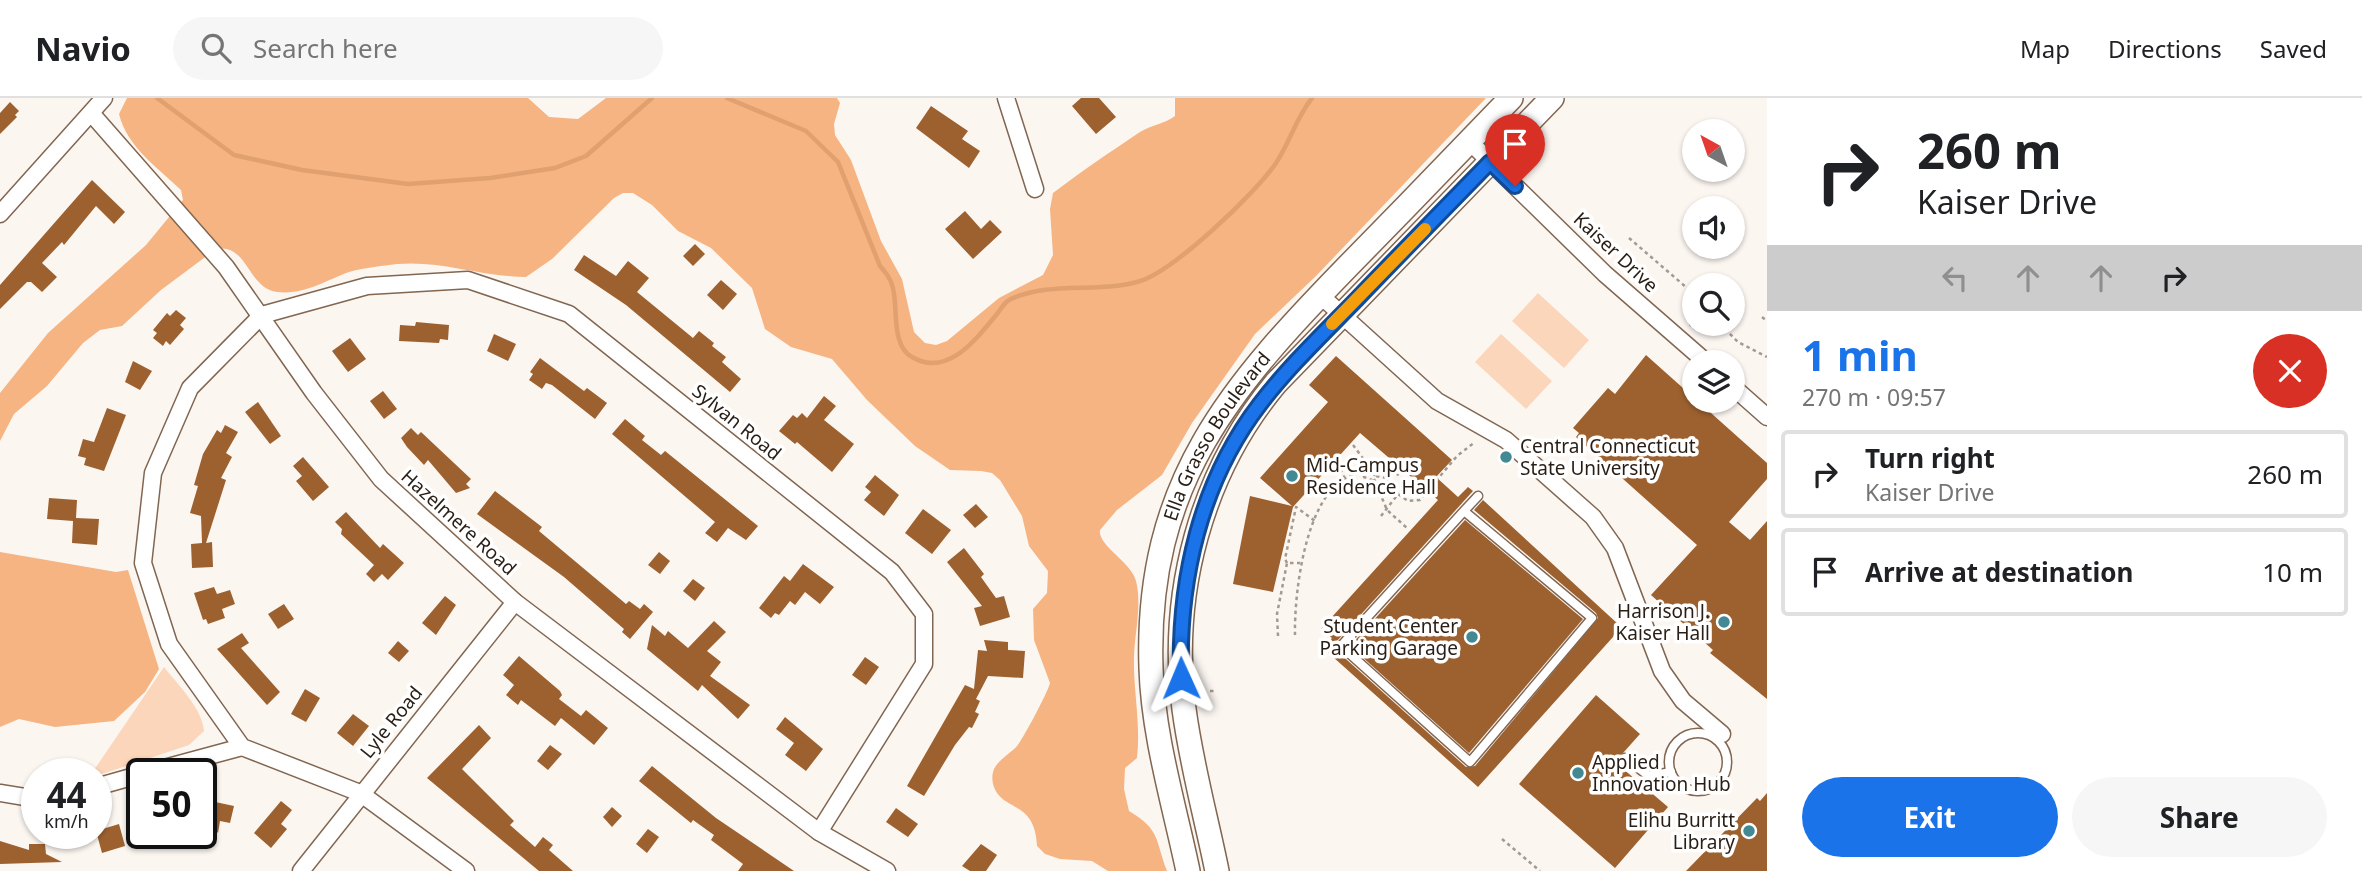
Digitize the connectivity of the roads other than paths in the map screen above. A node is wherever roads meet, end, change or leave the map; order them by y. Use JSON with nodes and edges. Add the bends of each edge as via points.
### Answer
{"nodes":[{"id":1,"x":104,"y":98,"type":"edge"},
{"id":2,"x":1006,"y":98,"type":"edge"},
{"id":3,"x":1511,"y":98,"type":"edge"},
{"id":4,"x":1552,"y":98,"type":"edge"},
{"id":5,"x":90,"y":113,"type":"junction"},
{"id":6,"x":1469,"y":142,"type":"junction"},
{"id":7,"x":1490,"y":162,"type":"junction"},
{"id":8,"x":1035,"y":188,"type":"dead end"},
{"id":9,"x":0,"y":214,"type":"edge"},
{"id":10,"x":1320,"y":295,"type":"junction"},
{"id":11,"x":262,"y":315,"type":"junction"},
{"id":12,"x":1341,"y":315,"type":"junction"},
{"id":13,"x":1692,"y":350,"type":"edge"},
{"id":14,"x":1745,"y":398,"type":"edge"},
{"id":15,"x":1767,"y":417,"type":"edge"},
{"id":16,"x":1478,"y":496,"type":"dead end"},
{"id":17,"x":1464,"y":511,"type":"junction"},
{"id":18,"x":515,"y":602,"type":"junction"},
{"id":19,"x":1719,"y":737,"type":"junction"},
{"id":20,"x":242,"y":747,"type":"junction"},
{"id":21,"x":201,"y":758,"type":"edge"},
{"id":22,"x":1625,"y":758,"type":"dead end"},
{"id":23,"x":1671,"y":772,"type":"junction"},
{"id":24,"x":0,"y":793,"type":"edge"},
{"id":25,"x":360,"y":793,"type":"junction"},
{"id":26,"x":21,"y":796,"type":"edge"},
{"id":27,"x":819,"y":832,"type":"junction"},
{"id":28,"x":301,"y":871,"type":"edge"},
{"id":29,"x":466,"y":871,"type":"edge"},
{"id":30,"x":887,"y":871,"type":"edge"},
{"id":31,"x":1188,"y":871,"type":"edge"},
{"id":32,"x":1217,"y":871,"type":"edge"}],
"edges":[{"from":1,"to":5,"type":"street"},
{"from":2,"to":8,"type":"street"},
{"from":3,"to":6,"type":"main road","name":"Ella Grasso Boulevard"},
{"from":4,"to":7,"type":"main road","name":"Ella Grasso Boulevard"},
{"from":5,"to":9,"type":"street"},
{"from":5,"to":11,"type":"street","name":"Hazelmere Road","via":[[226,267]]},
{"from":6,"to":7,"type":"street","name":"Kaiser Drive"},
{"from":6,"to":10,"type":"main road","name":"Ella Grasso Boulevard"},
{"from":7,"to":12,"type":"main road","name":"Ella Grasso Boulevard"},
{"from":7,"to":13,"type":"street","name":"Kaiser Drive","via":[[1605,274]]},
{"from":10,"to":12,"type":"street"},
{"from":10,"to":31,"type":"main road","name":"Ella Grasso Boulevard","via":[[1261,357],[1217,416],[1182,486],[1163,548],[1152,619],[1153,701]]},
{"from":11,"to":18,"type":"street","name":"Hazelmere Road","via":[[314,393],[381,479]]},
{"from":11,"to":20,"type":"street","via":[[190,388],[153,473],[143,563],[169,645]]},
{"from":11,"to":27,"type":"street","name":"Sylvan Road","via":[[367,286],[468,280],[569,314],[891,572],[925,614],[924,664]]},
{"from":12,"to":19,"type":"street","via":[[1437,401],[1506,440],[1593,517],[1615,548],[1662,671],[1683,701]]},
{"from":12,"to":32,"type":"main road","name":"Ella Grasso Boulevard","via":[[1283,375],[1248,421],[1211,492],[1191,554],[1182,614],[1181,688]]},
{"from":14,"to":15,"type":"street"},
{"from":16,"to":17,"type":"lane"},
{"from":17,"to":17,"type":"lane","via":[[1341,646],[1470,762],[1592,618]]},
{"from":18,"to":25,"type":"street","name":"Lyle Road"},
{"from":18,"to":27,"type":"street","name":"Hazelmere Road"},
{"from":19,"to":23,"type":"lane","via":[[1698,733],[1680,739],[1670,754]]},
{"from":19,"to":23,"type":"lane","via":[[1726,757],[1716,785],[1690,790]]},
{"from":20,"to":21,"type":"street"},
{"from":20,"to":25,"type":"street"},
{"from":22,"to":23,"type":"lane","via":[[1649,776]]},
{"from":24,"to":26,"type":"street"},
{"from":25,"to":28,"type":"street","name":"Lyle Road"},
{"from":25,"to":29,"type":"street"},
{"from":27,"to":30,"type":"street","name":"Hazelmere Road"}]}
